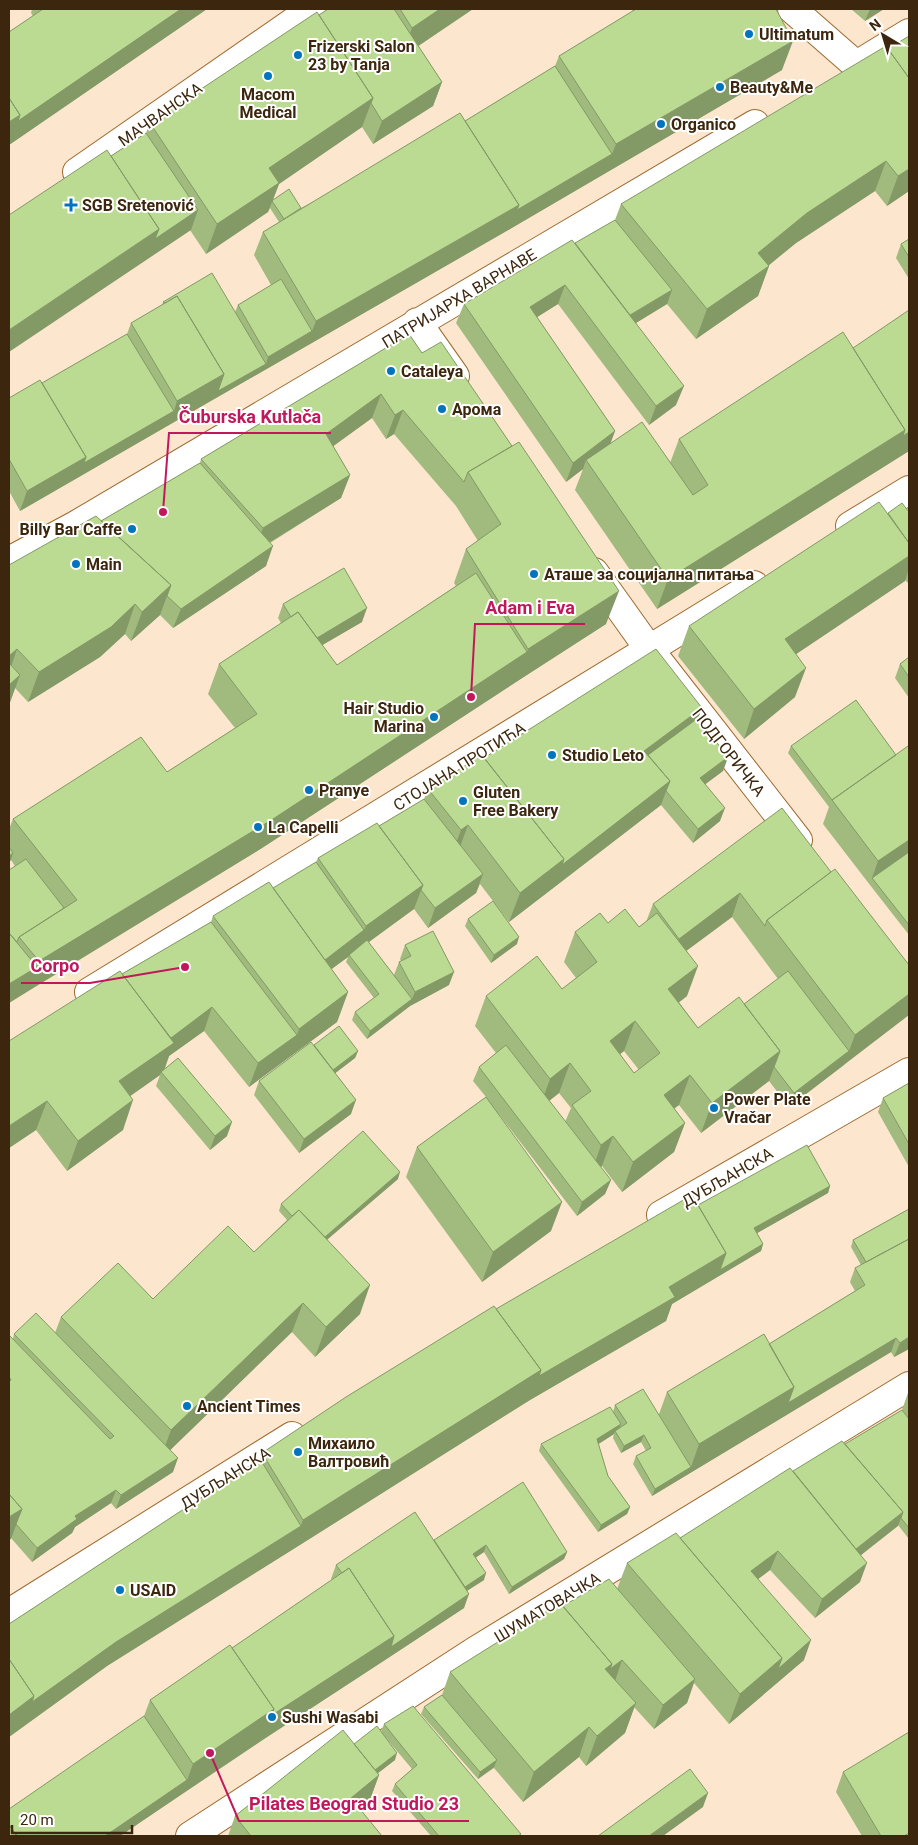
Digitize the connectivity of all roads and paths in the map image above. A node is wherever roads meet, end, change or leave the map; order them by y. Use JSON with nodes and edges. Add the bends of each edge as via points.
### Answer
{"nodes":[{"id":1,"x":312,"y":9,"type":"edge"},
{"id":2,"x":792,"y":9,"type":"edge"},
{"id":3,"x":909,"y":33,"type":"edge"},
{"id":4,"x":774,"y":113,"type":"edge"},
{"id":5,"x":58,"y":186,"type":"edge"},
{"id":6,"x":417,"y":322,"type":"junction"},
{"id":7,"x":472,"y":400,"type":"edge"},
{"id":8,"x":909,"y":490,"type":"edge"},
{"id":9,"x":826,"y":542,"type":"edge"},
{"id":10,"x":580,"y":554,"type":"edge"},
{"id":11,"x":9,"y":562,"type":"edge"},
{"id":12,"x":775,"y":572,"type":"edge"},
{"id":13,"x":649,"y":649,"type":"junction"},
{"id":14,"x":813,"y":859,"type":"edge"},
{"id":15,"x":68,"y":1005,"type":"edge"},
{"id":16,"x":909,"y":1072,"type":"edge"},
{"id":17,"x":636,"y":1229,"type":"edge"},
{"id":18,"x":909,"y":1386,"type":"edge"},
{"id":19,"x":313,"y":1423,"type":"edge"},
{"id":20,"x":9,"y":1613,"type":"edge"},
{"id":21,"x":190,"y":1836,"type":"edge"}],
"edges":[{"from":1,"to":5,"type":"street","name":"МАЧВАНСКА"},
{"from":2,"to":3,"type":"street","via":[[845,72]]},
{"from":4,"to":6,"type":"street","name":"ПАТРИЈАРХА ВАРНАВЕ"},
{"from":6,"to":7,"type":"street"},
{"from":6,"to":11,"type":"street","name":"ПАТРИЈАРХА ВАРНАВЕ"},
{"from":8,"to":9,"type":"street"},
{"from":10,"to":13,"type":"street","name":"ПОДГОРИЧКА"},
{"from":12,"to":13,"type":"street","name":"СТОЈАНА ПРОТИЋА"},
{"from":13,"to":14,"type":"street","name":"ПОДГОРИЧКА"},
{"from":13,"to":15,"type":"street","name":"СТОЈАНА ПРОТИЋА"},
{"from":16,"to":17,"type":"street","name":"ДУБЉАНСКА"},
{"from":18,"to":21,"type":"street","name":"ШУМАТОВАЧКА","via":[[475,1651]]},
{"from":19,"to":20,"type":"street","name":"ДУБЉАНСКА"}]}
